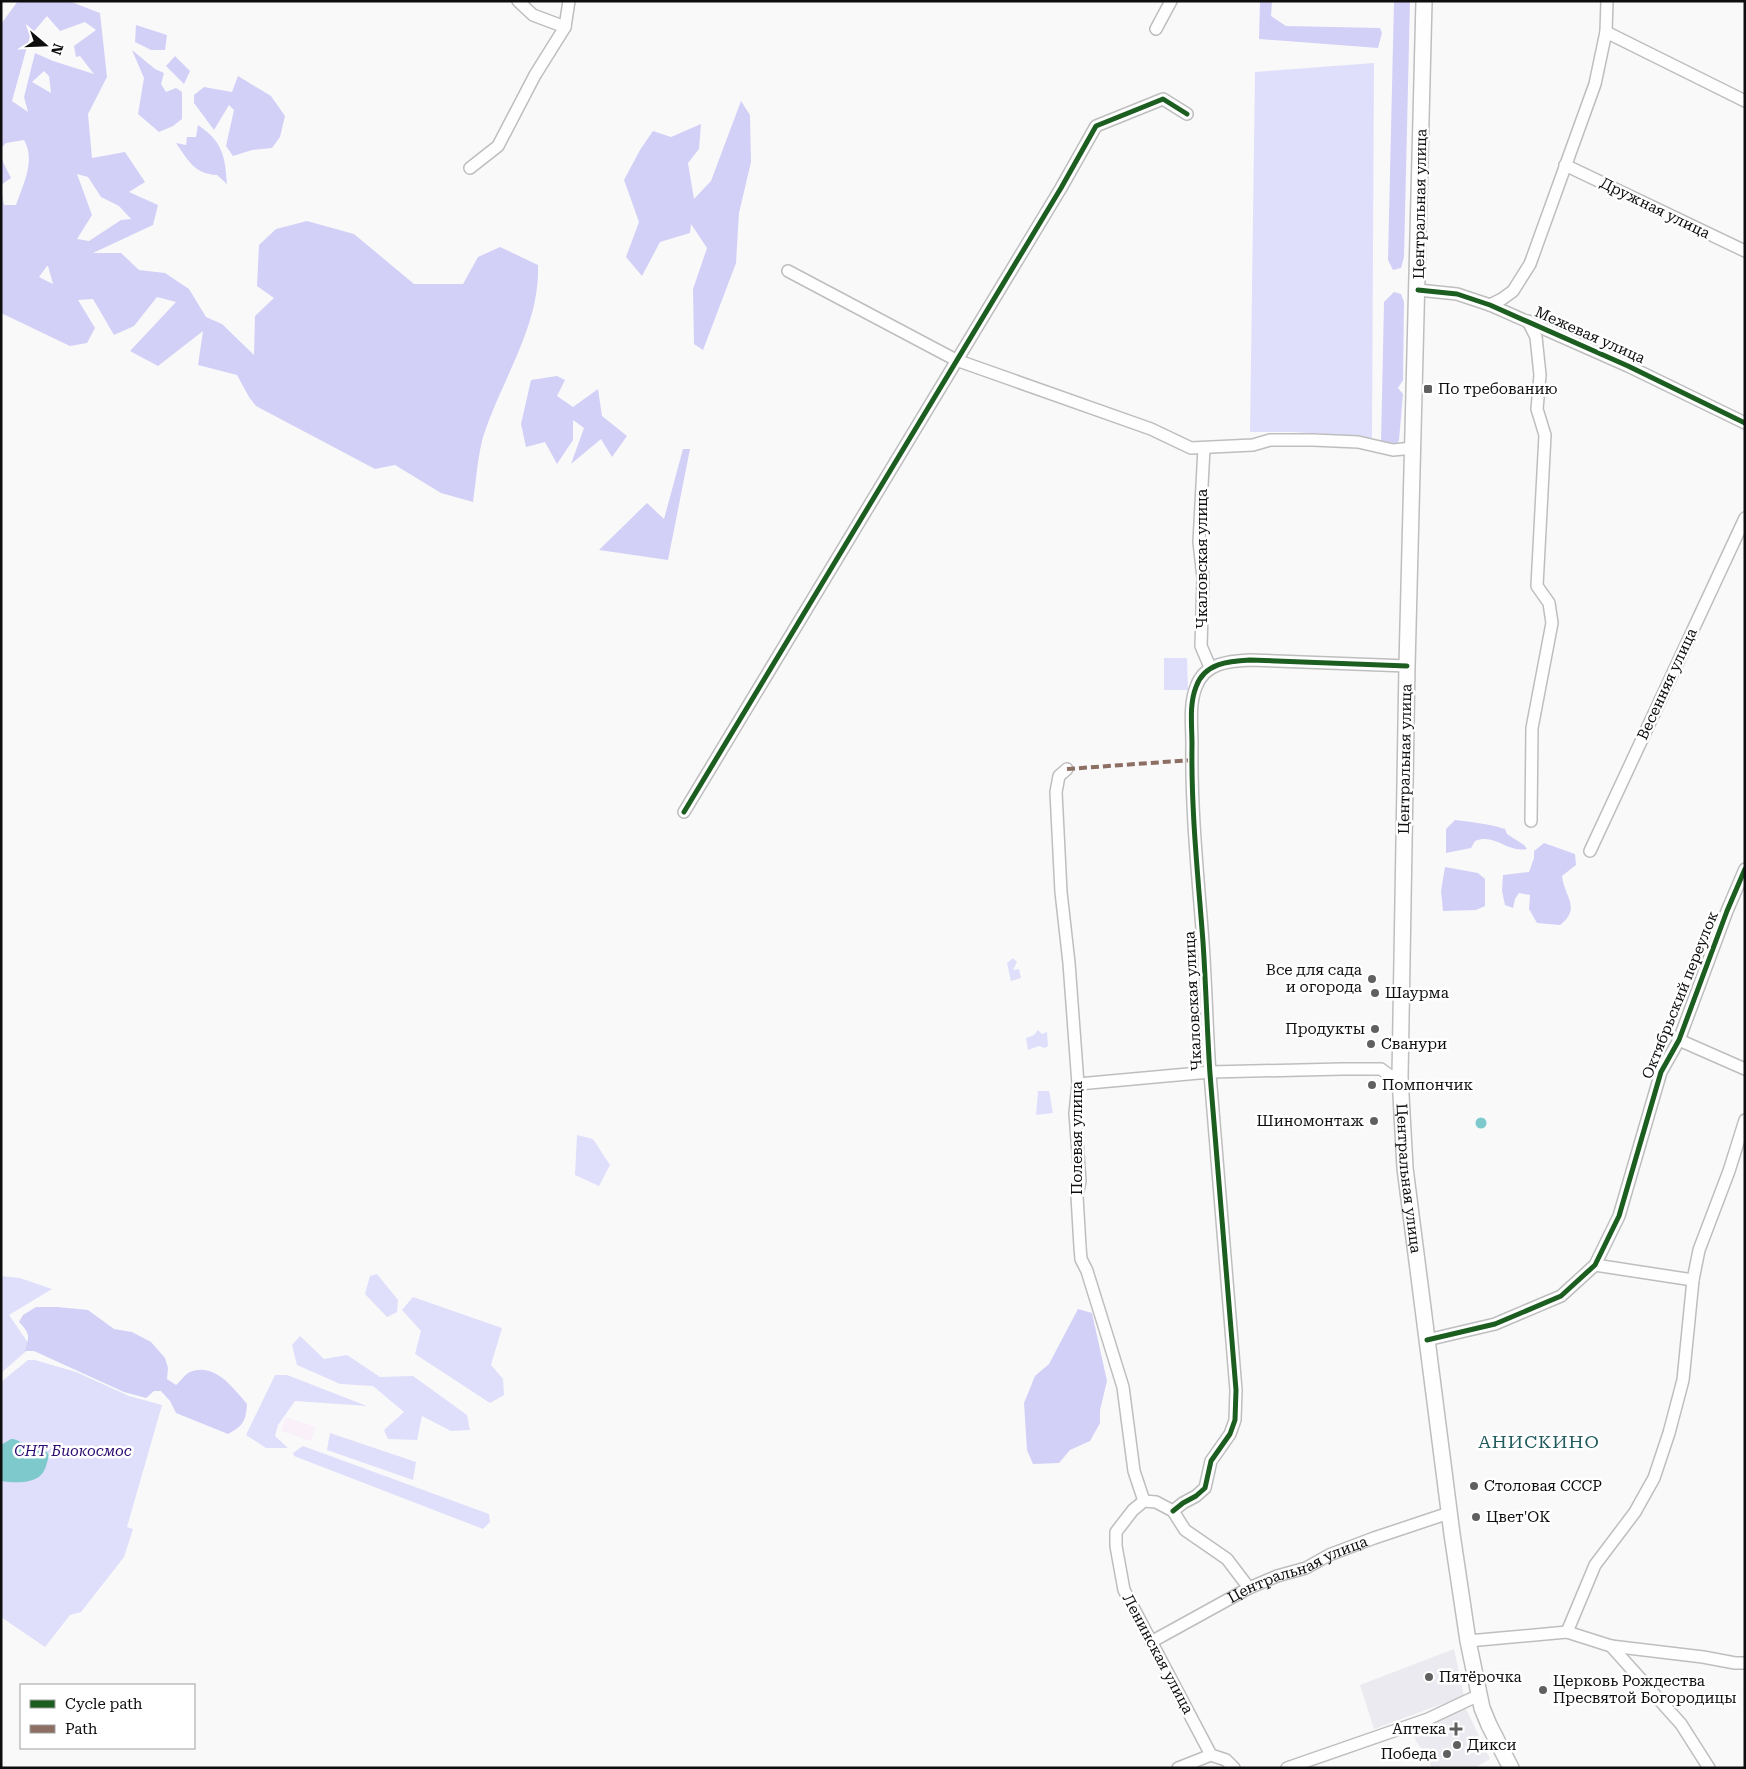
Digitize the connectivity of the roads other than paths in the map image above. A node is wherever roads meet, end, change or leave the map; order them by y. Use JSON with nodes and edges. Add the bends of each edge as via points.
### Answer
{"nodes":[{"id":1,"x":518,"y":1,"type":"edge"},
{"id":2,"x":569,"y":1,"type":"edge"},
{"id":3,"x":1171,"y":1,"type":"edge"},
{"id":4,"x":1424,"y":1,"type":"edge"},
{"id":5,"x":1607,"y":1,"type":"edge"},
{"id":6,"x":565,"y":27,"type":"junction"},
{"id":7,"x":1156,"y":29,"type":"dead end"},
{"id":8,"x":1606,"y":32,"type":"junction"},
{"id":9,"x":1745,"y":101,"type":"edge"},
{"id":10,"x":1187,"y":114,"type":"dead end"},
{"id":11,"x":1565,"y":165,"type":"junction"},
{"id":12,"x":470,"y":168,"type":"dead end"},
{"id":13,"x":1745,"y":252,"type":"edge"},
{"id":14,"x":788,"y":271,"type":"dead end"},
{"id":15,"x":1418,"y":290,"type":"junction"},
{"id":16,"x":1490,"y":305,"type":"junction"},
{"id":17,"x":1528,"y":321,"type":"junction"},
{"id":18,"x":956,"y":360,"type":"junction"},
{"id":19,"x":1745,"y":423,"type":"edge"},
{"id":20,"x":1204,"y":448,"type":"junction"},
{"id":21,"x":1413,"y":448,"type":"junction"},
{"id":22,"x":1745,"y":518,"type":"edge"},
{"id":23,"x":1407,"y":666,"type":"junction"},
{"id":24,"x":1210,"y":667,"type":"junction"},
{"id":25,"x":1066,"y":769,"type":"dead end"},
{"id":26,"x":684,"y":812,"type":"dead end"},
{"id":27,"x":1531,"y":821,"type":"dead end"},
{"id":28,"x":1590,"y":851,"type":"dead end"},
{"id":29,"x":1745,"y":869,"type":"edge"},
{"id":30,"x":1679,"y":1040,"type":"junction"},
{"id":31,"x":1745,"y":1070,"type":"edge"},
{"id":32,"x":1210,"y":1072,"type":"junction"},
{"id":33,"x":1400,"y":1077,"type":"junction"},
{"id":34,"x":1078,"y":1084,"type":"junction"},
{"id":35,"x":1745,"y":1120,"type":"edge"},
{"id":36,"x":1595,"y":1265,"type":"junction"},
{"id":37,"x":1693,"y":1280,"type":"junction"},
{"id":38,"x":1427,"y":1340,"type":"junction"},
{"id":39,"x":1144,"y":1501,"type":"junction"},
{"id":40,"x":1173,"y":1511,"type":"junction"},
{"id":41,"x":1450,"y":1513,"type":"junction"},
{"id":42,"x":1249,"y":1588,"type":"junction"},
{"id":43,"x":1567,"y":1632,"type":"junction"},
{"id":44,"x":1468,"y":1641,"type":"junction"},
{"id":45,"x":1151,"y":1642,"type":"junction"},
{"id":46,"x":1611,"y":1646,"type":"junction"},
{"id":47,"x":1745,"y":1663,"type":"edge"},
{"id":48,"x":1479,"y":1695,"type":"junction"},
{"id":49,"x":1211,"y":1755,"type":"junction"},
{"id":50,"x":1178,"y":1768,"type":"edge"},
{"id":51,"x":1234,"y":1768,"type":"edge"},
{"id":52,"x":1287,"y":1768,"type":"edge"},
{"id":53,"x":1511,"y":1768,"type":"edge"},
{"id":54,"x":1709,"y":1768,"type":"edge"}],
"edges":[{"from":1,"to":6,"type":"street","via":[[533,15]]},
{"from":2,"to":6,"type":"street"},
{"from":3,"to":7,"type":"street"},
{"from":4,"to":15,"type":"main road","name":"Центральная улица"},
{"from":5,"to":8,"type":"street"},
{"from":6,"to":12,"type":"street","via":[[534,75],[498,146]]},
{"from":8,"to":9,"type":"street"},
{"from":8,"to":11,"type":"street","via":[[1595,84]]},
{"from":10,"to":18,"type":"street","via":[[1163,99],[1096,126]]},
{"from":11,"to":13,"type":"street","name":"Дружная улица"},
{"from":11,"to":16,"type":"street","via":[[1530,264],[1513,290]]},
{"from":14,"to":18,"type":"street"},
{"from":15,"to":16,"type":"street","name":"Межевая улица","via":[[1457,294]]},
{"from":15,"to":21,"type":"main road","name":"Центральная улица"},
{"from":16,"to":17,"type":"street","name":"Межевая улица"},
{"from":17,"to":19,"type":"street","name":"Межевая улица"},
{"from":17,"to":27,"type":"street","via":[[1536,337],[1540,376],[1537,409],[1545,435],[1537,586],[1549,603],[1552,623],[1532,728]]},
{"from":18,"to":20,"type":"street","via":[[1151,429],[1190,448]]},
{"from":18,"to":26,"type":"street"},
{"from":20,"to":21,"type":"street","via":[[1252,445],[1270,440],[1358,442],[1393,450]]},
{"from":20,"to":24,"type":"street","name":"Чкаловская улица","via":[[1199,542],[1203,578],[1201,646]]},
{"from":21,"to":23,"type":"main road","name":"Центральная улица"},
{"from":22,"to":28,"type":"street","name":"Весенняя улица"},
{"from":23,"to":24,"type":"street","via":[[1250,660],[1228,661]]},
{"from":23,"to":33,"type":"main road","name":"Центральная улица"},
{"from":24,"to":32,"type":"street","name":"Чкаловская улица","via":[[1196,685],[1192,701],[1196,854]]},
{"from":25,"to":34,"type":"street","name":"Полевая улица","via":[[1059,776],[1056,792],[1061,892]]},
{"from":29,"to":30,"type":"street","name":"Октябрьский переулок"},
{"from":30,"to":31,"type":"street"},
{"from":30,"to":36,"type":"street","name":"Октябрьский переулок","via":[[1661,1072],[1618,1216]]},
{"from":32,"to":33,"type":"street","via":[[1380,1069]]},
{"from":32,"to":34,"type":"street"},
{"from":32,"to":40,"type":"street","name":"Чкаловская улица","via":[[1236,1390],[1235,1420],[1230,1434],[1211,1461],[1205,1488]]},
{"from":33,"to":38,"type":"main road","name":"Центральная улица","via":[[1405,1168]]},
{"from":34,"to":39,"type":"street","name":"Полевая улица","via":[[1075,1113],[1080,1181],[1077,1196],[1080,1259],[1087,1271],[1123,1387],[1134,1471]]},
{"from":35,"to":37,"type":"street","via":[[1699,1250]]},
{"from":36,"to":37,"type":"street"},
{"from":36,"to":38,"type":"street","name":"Октябрьский переулок","via":[[1561,1296],[1495,1324]]},
{"from":37,"to":43,"type":"street","via":[[1683,1380],[1654,1478],[1635,1512],[1595,1565]]},
{"from":38,"to":41,"type":"main road","name":"Центральная улица"},
{"from":39,"to":40,"type":"street","via":[[1156,1502]]},
{"from":39,"to":45,"type":"street","name":"Ленинская улица","via":[[1116,1532],[1116,1546],[1124,1590]]},
{"from":40,"to":42,"type":"street","via":[[1185,1530],[1227,1559]]},
{"from":41,"to":42,"type":"street","name":"Центральная улица","via":[[1374,1538],[1329,1555],[1306,1568]]},
{"from":41,"to":44,"type":"main road","name":"Центральная улица"},
{"from":42,"to":45,"type":"street","name":"Центральная улица"},
{"from":43,"to":44,"type":"street"},
{"from":43,"to":46,"type":"street"},
{"from":44,"to":48,"type":"main road","name":"Центральная улица"},
{"from":45,"to":49,"type":"street","name":"Ленинская улица"},
{"from":46,"to":47,"type":"street"},
{"from":46,"to":54,"type":"street","via":[[1681,1724]]},
{"from":48,"to":52,"type":"street","via":[[1428,1719]]},
{"from":48,"to":53,"type":"main road","name":"Центральная улица","via":[[1489,1725]]},
{"from":49,"to":50,"type":"street"},
{"from":49,"to":51,"type":"street","via":[[1226,1760]]}]}
